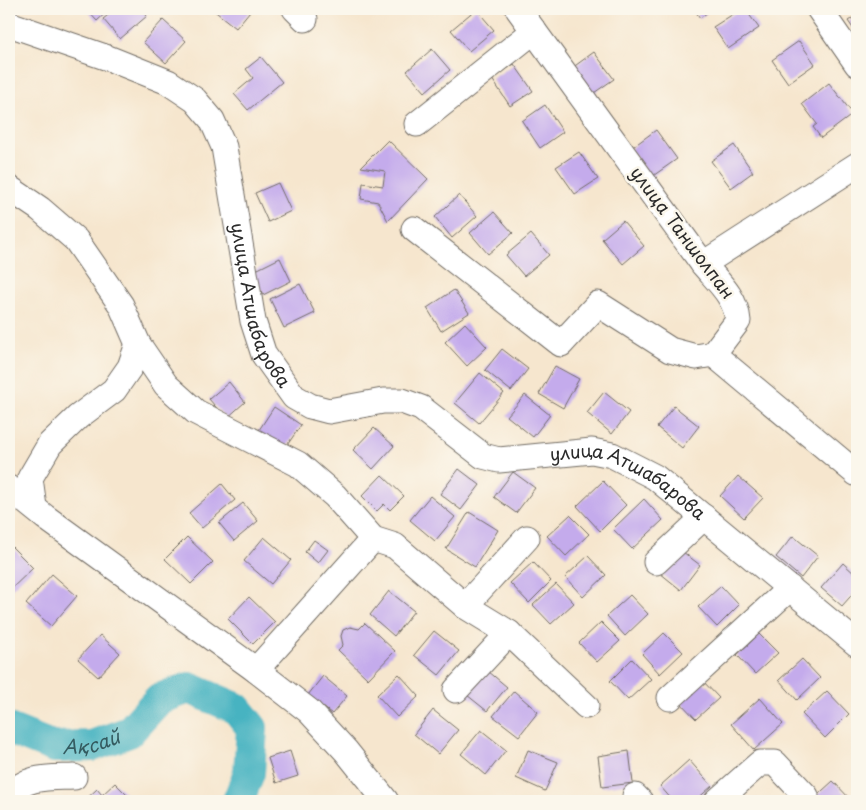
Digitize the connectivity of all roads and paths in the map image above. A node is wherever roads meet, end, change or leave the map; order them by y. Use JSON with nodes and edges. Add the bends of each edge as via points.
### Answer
{"nodes":[{"id":1,"x":518,"y":9,"type":"edge"},
{"id":2,"x":818,"y":9,"type":"edge"},
{"id":3,"x":9,"y":24,"type":"edge"},
{"id":4,"x":534,"y":31,"type":"junction"},
{"id":5,"x":857,"y":64,"type":"edge"},
{"id":6,"x":418,"y":124,"type":"dead end"},
{"id":7,"x":857,"y":165,"type":"edge"},
{"id":8,"x":9,"y":188,"type":"edge"},
{"id":9,"x":414,"y":228,"type":"dead end"},
{"id":10,"x":703,"y":264,"type":"junction"},
{"id":11,"x":138,"y":344,"type":"junction"},
{"id":12,"x":713,"y":354,"type":"junction"},
{"id":13,"x":857,"y":474,"type":"edge"},
{"id":14,"x":9,"y":488,"type":"edge"},
{"id":15,"x":34,"y":507,"type":"junction"},
{"id":16,"x":704,"y":517,"type":"junction"},
{"id":17,"x":527,"y":538,"type":"dead end"},
{"id":18,"x":373,"y":539,"type":"junction"},
{"id":19,"x":656,"y":562,"type":"dead end"},
{"id":20,"x":790,"y":588,"type":"junction"},
{"id":21,"x":465,"y":606,"type":"junction"},
{"id":22,"x":509,"y":633,"type":"junction"},
{"id":23,"x":857,"y":644,"type":"edge"},
{"id":24,"x":256,"y":670,"type":"junction"},
{"id":25,"x":456,"y":690,"type":"dead end"},
{"id":26,"x":670,"y":698,"type":"dead end"},
{"id":27,"x":586,"y":706,"type":"dead end"},
{"id":28,"x":74,"y":777,"type":"dead end"},
{"id":29,"x":9,"y":796,"type":"edge"},
{"id":30,"x":806,"y":796,"type":"dead end"},
{"id":31,"x":386,"y":801,"type":"edge"},
{"id":32,"x":717,"y":801,"type":"edge"}],
"edges":[{"from":1,"to":4,"type":"street","name":"улица Таншолпан"},
{"from":2,"to":5,"type":"street"},
{"from":3,"to":16,"type":"street","name":"улица Атшабарова","via":[[168,82],[195,100],[212,120],[224,147],[253,322],[264,355],[294,397],[329,411],[383,401],[402,401],[421,408],[483,456],[499,460],[592,451],[612,455],[655,477]]},
{"from":4,"to":6,"type":"street"},
{"from":4,"to":10,"type":"street","name":"улица Таншолпан"},
{"from":7,"to":10,"type":"street"},
{"from":8,"to":11,"type":"street","via":[[76,240],[120,306]]},
{"from":9,"to":12,"type":"street","via":[[561,344],[598,304],[670,350],[696,357]]},
{"from":10,"to":12,"type":"street","name":"улица Таншолпан","via":[[737,308],[738,322]]},
{"from":11,"to":15,"type":"street","via":[[130,367],[114,390],[78,417],[50,444],[30,478]]},
{"from":11,"to":18,"type":"street","via":[[166,385],[196,412],[298,464],[335,496]]},
{"from":12,"to":13,"type":"street"},
{"from":14,"to":15,"type":"street"},
{"from":15,"to":24,"type":"street"},
{"from":16,"to":19,"type":"street"},
{"from":16,"to":20,"type":"street","name":"улица Атшабарова"},
{"from":17,"to":21,"type":"street"},
{"from":18,"to":21,"type":"street","via":[[395,546]]},
{"from":18,"to":24,"type":"street"},
{"from":20,"to":23,"type":"street","name":"улица Атшабарова"},
{"from":20,"to":26,"type":"street"},
{"from":21,"to":22,"type":"street"},
{"from":22,"to":25,"type":"street"},
{"from":22,"to":27,"type":"street"},
{"from":24,"to":31,"type":"street","via":[[309,711],[346,750]]},
{"from":28,"to":29,"type":"street","via":[[32,779],[16,787]]},
{"from":30,"to":32,"type":"street","via":[[775,763],[760,763]]}]}
